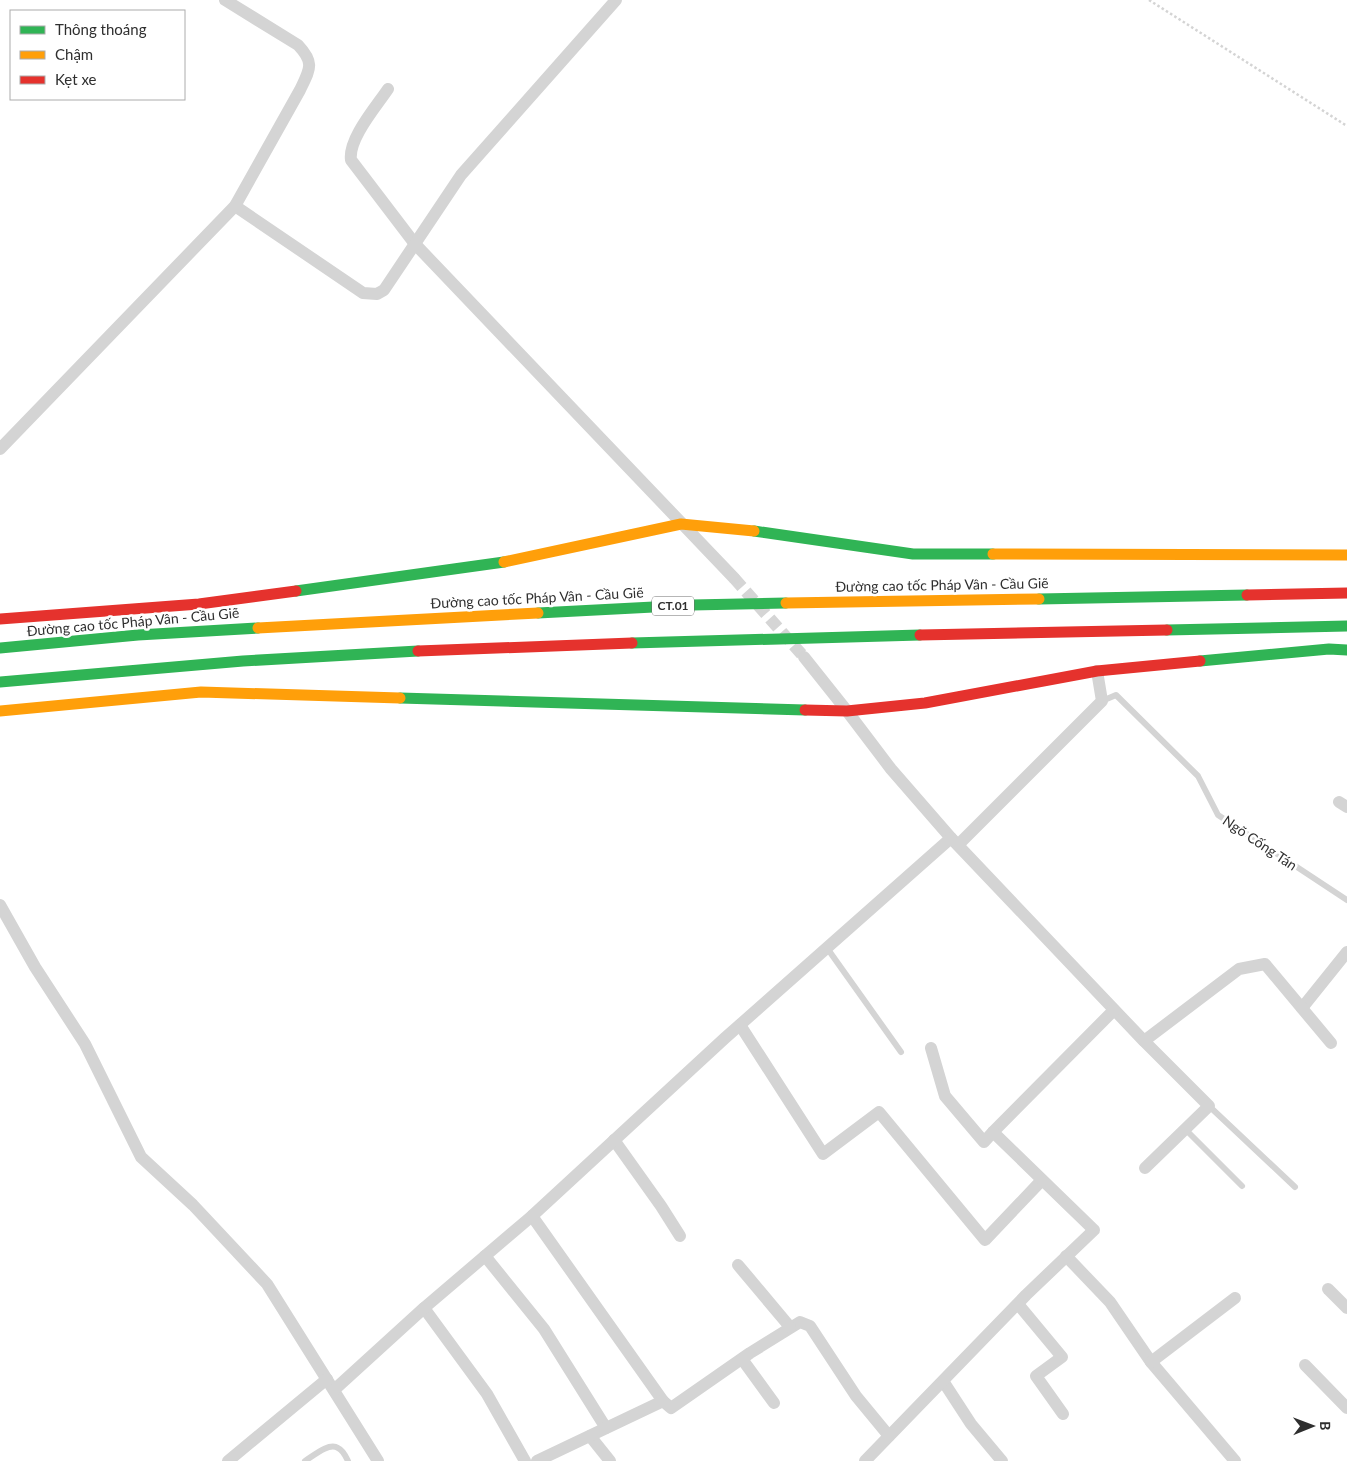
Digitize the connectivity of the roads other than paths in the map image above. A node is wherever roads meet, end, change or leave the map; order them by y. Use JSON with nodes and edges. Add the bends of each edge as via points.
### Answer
{"nodes":[{"id":1,"x":225,"y":0,"type":"edge"},
{"id":2,"x":616,"y":0,"type":"edge"},
{"id":3,"x":388,"y":89,"type":"dead end"},
{"id":4,"x":235,"y":206,"type":"junction"},
{"id":5,"x":415,"y":244,"type":"junction"},
{"id":6,"x":0,"y":449,"type":"edge"},
{"id":7,"x":681,"y":524,"type":"junction"},
{"id":8,"x":1347,"y":555,"type":"edge"},
{"id":9,"x":734,"y":578,"type":"tunnel mouth"},
{"id":10,"x":1347,"y":592,"type":"edge"},
{"id":11,"x":0,"y":619,"type":"edge"},
{"id":12,"x":1347,"y":626,"type":"edge"},
{"id":13,"x":0,"y":648,"type":"edge"},
{"id":14,"x":1347,"y":650,"type":"edge"},
{"id":15,"x":804,"y":657,"type":"tunnel mouth"},
{"id":16,"x":1097,"y":671,"type":"junction"},
{"id":17,"x":0,"y":682,"type":"edge"},
{"id":18,"x":1102,"y":701,"type":"junction"},
{"id":19,"x":0,"y":711,"type":"edge"},
{"id":20,"x":848,"y":711,"type":"junction"},
{"id":21,"x":954,"y":842,"type":"junction"},
{"id":22,"x":1347,"y":900,"type":"edge"},
{"id":23,"x":0,"y":905,"type":"edge"},
{"id":24,"x":827,"y":948,"type":"junction"},
{"id":25,"x":1347,"y":952,"type":"edge"},
{"id":26,"x":1302,"y":1008,"type":"junction"},
{"id":27,"x":1114,"y":1010,"type":"junction"},
{"id":28,"x":740,"y":1024,"type":"junction"},
{"id":29,"x":1144,"y":1041,"type":"junction"},
{"id":30,"x":1331,"y":1043,"type":"dead end"},
{"id":31,"x":931,"y":1048,"type":"dead end"},
{"id":32,"x":901,"y":1052,"type":"dead end"},
{"id":33,"x":1209,"y":1106,"type":"junction"},
{"id":34,"x":1185,"y":1129,"type":"junction"},
{"id":35,"x":993,"y":1132,"type":"junction"},
{"id":36,"x":614,"y":1140,"type":"junction"},
{"id":37,"x":1145,"y":1168,"type":"dead end"},
{"id":38,"x":1042,"y":1180,"type":"junction"},
{"id":39,"x":1242,"y":1186,"type":"dead end"},
{"id":40,"x":1295,"y":1187,"type":"dead end"},
{"id":41,"x":532,"y":1216,"type":"junction"},
{"id":42,"x":680,"y":1236,"type":"dead end"},
{"id":43,"x":485,"y":1256,"type":"junction"},
{"id":44,"x":1066,"y":1256,"type":"junction"},
{"id":45,"x":738,"y":1265,"type":"dead end"},
{"id":46,"x":1328,"y":1289,"type":"dead end"},
{"id":47,"x":1235,"y":1298,"type":"dead end"},
{"id":48,"x":1018,"y":1304,"type":"junction"},
{"id":49,"x":424,"y":1308,"type":"junction"},
{"id":50,"x":1347,"y":1308,"type":"edge"},
{"id":51,"x":790,"y":1327,"type":"junction"},
{"id":52,"x":742,"y":1359,"type":"junction"},
{"id":53,"x":1151,"y":1362,"type":"junction"},
{"id":54,"x":1305,"y":1366,"type":"dead end"},
{"id":55,"x":943,"y":1382,"type":"junction"},
{"id":56,"x":330,"y":1384,"type":"junction"},
{"id":57,"x":663,"y":1401,"type":"junction"},
{"id":58,"x":774,"y":1403,"type":"dead end"},
{"id":59,"x":1347,"y":1408,"type":"edge"},
{"id":60,"x":1063,"y":1414,"type":"dead end"},
{"id":61,"x":606,"y":1428,"type":"junction"},
{"id":62,"x":590,"y":1436,"type":"junction"},
{"id":63,"x":889,"y":1436,"type":"junction"},
{"id":64,"x":234,"y":1459,"type":"edge"},
{"id":65,"x":305,"y":1461,"type":"edge"},
{"id":66,"x":348,"y":1461,"type":"edge"},
{"id":67,"x":378,"y":1461,"type":"edge"},
{"id":68,"x":525,"y":1461,"type":"edge"},
{"id":69,"x":537,"y":1461,"type":"edge"},
{"id":70,"x":610,"y":1461,"type":"edge"},
{"id":71,"x":865,"y":1461,"type":"edge"},
{"id":72,"x":1002,"y":1461,"type":"edge"},
{"id":73,"x":1236,"y":1461,"type":"edge"}],
"edges":[{"from":1,"to":4,"type":"street","via":[[298,45],[310,62],[300,90]]},
{"from":2,"to":5,"type":"street","via":[[462,175]]},
{"from":3,"to":5,"type":"street","via":[[355,139],[351,160]]},
{"from":4,"to":5,"type":"street","via":[[371,295],[384,290]]},
{"from":4,"to":6,"type":"street"},
{"from":5,"to":7,"type":"street"},
{"from":7,"to":8,"type":"main road","via":[[736,528],[913,554]]},
{"from":7,"to":9,"type":"street"},
{"from":7,"to":11,"type":"main road","via":[[482,565],[199,604]]},
{"from":10,"to":13,"type":"main road","name":"Đường cao tốc Pháp Vân - Cầu Giẽ","number":"CT.01","via":[[692,605],[185,632]]},
{"from":12,"to":17,"type":"main road","via":[[690,641],[406,652]]},
{"from":14,"to":16,"type":"main road","via":[[1328,649]]},
{"from":15,"to":20,"type":"street"},
{"from":16,"to":18,"type":"street"},
{"from":16,"to":20,"type":"main road","via":[[924,703]]},
{"from":18,"to":21,"type":"street"},
{"from":18,"to":22,"type":"lane","name":"Ngõ Cống Tán","via":[[1116,695],[1198,776],[1218,815]]},
{"from":19,"to":20,"type":"main road","via":[[201,692]]},
{"from":20,"to":21,"type":"street","via":[[891,769]]},
{"from":21,"to":24,"type":"street"},
{"from":21,"to":27,"type":"street"},
{"from":23,"to":56,"type":"street","via":[[85,1044],[141,1157],[193,1205],[267,1284]]},
{"from":24,"to":28,"type":"street"},
{"from":24,"to":32,"type":"lane"},
{"from":25,"to":26,"type":"street"},
{"from":26,"to":29,"type":"street","via":[[1265,964],[1239,969]]},
{"from":26,"to":30,"type":"street"},
{"from":27,"to":29,"type":"street"},
{"from":27,"to":35,"type":"street"},
{"from":28,"to":36,"type":"street"},
{"from":28,"to":38,"type":"street","via":[[823,1154],[880,1112],[985,1240]]},
{"from":29,"to":33,"type":"street"},
{"from":31,"to":35,"type":"street","via":[[944,1096],[984,1142]]},
{"from":33,"to":34,"type":"street"},
{"from":33,"to":40,"type":"lane"},
{"from":34,"to":37,"type":"street"},
{"from":34,"to":39,"type":"lane"},
{"from":35,"to":38,"type":"street"},
{"from":36,"to":41,"type":"street"},
{"from":36,"to":42,"type":"street"},
{"from":38,"to":44,"type":"street","via":[[1094,1230]]},
{"from":41,"to":43,"type":"street"},
{"from":41,"to":57,"type":"street"},
{"from":43,"to":49,"type":"street"},
{"from":43,"to":61,"type":"street","via":[[544,1329]]},
{"from":44,"to":48,"type":"street"},
{"from":44,"to":53,"type":"street","via":[[1110,1302]]},
{"from":45,"to":51,"type":"street"},
{"from":46,"to":50,"type":"street"},
{"from":47,"to":53,"type":"street"},
{"from":48,"to":55,"type":"street"},
{"from":48,"to":60,"type":"street","via":[[1062,1357],[1036,1376]]},
{"from":49,"to":56,"type":"street"},
{"from":49,"to":68,"type":"street","via":[[487,1394]]},
{"from":51,"to":52,"type":"street"},
{"from":51,"to":63,"type":"street","via":[[800,1322],[810,1326],[856,1396]]},
{"from":52,"to":57,"type":"street","via":[[671,1408]]},
{"from":52,"to":58,"type":"street"},
{"from":53,"to":73,"type":"street"},
{"from":54,"to":59,"type":"street"},
{"from":55,"to":63,"type":"street"},
{"from":55,"to":72,"type":"street","via":[[971,1424]]},
{"from":56,"to":64,"type":"street"},
{"from":56,"to":67,"type":"street"},
{"from":57,"to":61,"type":"street"},
{"from":61,"to":62,"type":"street"},
{"from":62,"to":69,"type":"street"},
{"from":62,"to":70,"type":"street"},
{"from":63,"to":71,"type":"street"},
{"from":65,"to":66,"type":"lane","via":[[332,1446],[337,1446]]}]}
